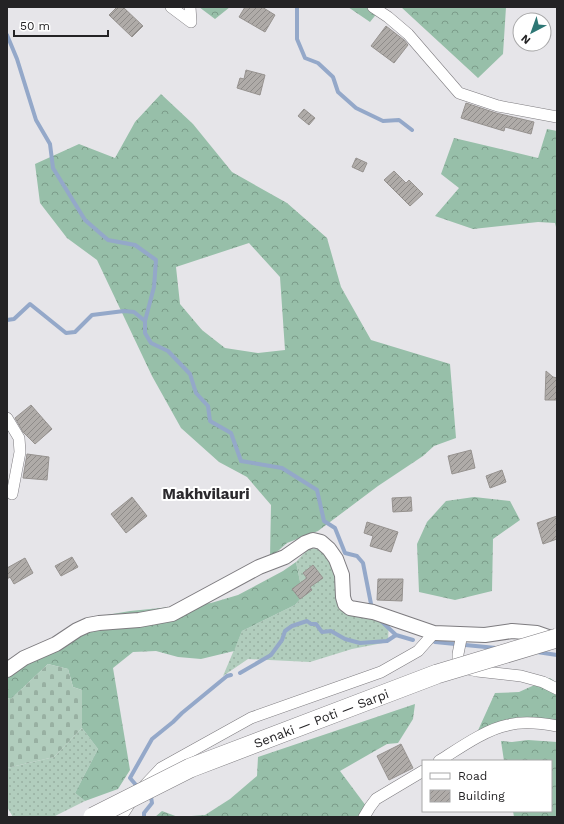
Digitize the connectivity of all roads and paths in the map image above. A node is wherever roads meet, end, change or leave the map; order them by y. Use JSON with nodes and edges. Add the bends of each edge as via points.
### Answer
{"nodes":[{"id":1,"x":171,"y":7,"type":"edge"},
{"id":2,"x":190,"y":7,"type":"edge"},
{"id":3,"x":373,"y":7,"type":"edge"},
{"id":4,"x":557,"y":117,"type":"edge"},
{"id":5,"x":7,"y":418,"type":"edge"},
{"id":6,"x":12,"y":494,"type":"dead end"},
{"id":7,"x":434,"y":632,"type":"junction"},
{"id":8,"x":461,"y":638,"type":"junction"},
{"id":9,"x":557,"y":639,"type":"edge"},
{"id":10,"x":7,"y":670,"type":"edge"},
{"id":11,"x":557,"y":689,"type":"edge"},
{"id":12,"x":557,"y":726,"type":"edge"},
{"id":13,"x":441,"y":760,"type":"edge"},
{"id":14,"x":422,"y":772,"type":"edge"},
{"id":15,"x":93,"y":817,"type":"edge"},
{"id":16,"x":121,"y":817,"type":"edge"},
{"id":17,"x":364,"y":817,"type":"edge"}],
"edges":[{"from":1,"to":2,"type":"street","via":[[191,22]]},
{"from":3,"to":4,"type":"street","via":[[408,34],[459,93],[498,106]]},
{"from":5,"to":6,"type":"street","via":[[19,438],[20,452]]},
{"from":7,"to":8,"type":"street"},
{"from":7,"to":10,"type":"street","via":[[373,612],[350,608],[345,604],[342,575],[336,559],[321,542],[313,540],[285,557],[258,567],[172,614],[88,625],[56,644],[24,658]]},
{"from":7,"to":16,"type":"street","via":[[418,651],[381,672],[251,718],[161,768],[136,795]]},
{"from":8,"to":9,"type":"street","via":[[512,631],[537,633]]},
{"from":8,"to":11,"type":"street","via":[[458,662],[463,668],[521,676]]},
{"from":9,"to":15,"type":"highway","name":"Senaki — Poti — Sarpi","bridge":true,"via":[[437,674],[197,765]]},
{"from":12,"to":13,"type":"street","via":[[525,723],[508,725],[492,730]]},
{"from":14,"to":17,"type":"street","via":[[376,799]]}]}
